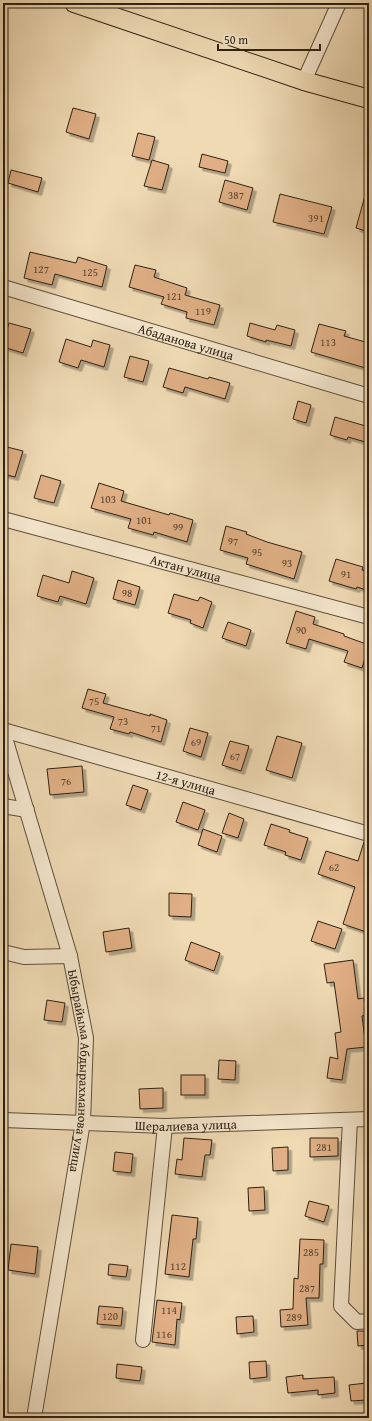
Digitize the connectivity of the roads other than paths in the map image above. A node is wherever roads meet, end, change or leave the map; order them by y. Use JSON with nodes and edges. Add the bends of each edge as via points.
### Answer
{"nodes":[{"id":1,"x":74,"y":3,"type":"edge"},
{"id":2,"x":339,"y":3,"type":"edge"},
{"id":3,"x":304,"y":81,"type":"junction"},
{"id":4,"x":369,"y":99,"type":"edge"},
{"id":5,"x":3,"y":287,"type":"edge"},
{"id":6,"x":369,"y":396,"type":"edge"},
{"id":7,"x":3,"y":519,"type":"edge"},
{"id":8,"x":369,"y":617,"type":"edge"},
{"id":9,"x":3,"y":730,"type":"edge"},
{"id":10,"x":3,"y":806,"type":"edge"},
{"id":11,"x":28,"y":810,"type":"junction"},
{"id":12,"x":369,"y":834,"type":"edge"},
{"id":13,"x":3,"y":952,"type":"edge"},
{"id":14,"x":70,"y":956,"type":"junction"},
{"id":15,"x":369,"y":1119,"type":"edge"},
{"id":16,"x":3,"y":1120,"type":"edge"},
{"id":17,"x":350,"y":1120,"type":"junction"},
{"id":18,"x":82,"y":1122,"type":"junction"},
{"id":19,"x":165,"y":1126,"type":"junction"},
{"id":20,"x":369,"y":1321,"type":"edge"},
{"id":21,"x":143,"y":1340,"type":"dead end"},
{"id":22,"x":34,"y":1418,"type":"edge"}],
"edges":[{"from":1,"to":3,"type":"main road"},
{"from":2,"to":3,"type":"street"},
{"from":3,"to":4,"type":"main road"},
{"from":5,"to":6,"type":"street","name":"Абаданова улица"},
{"from":7,"to":8,"type":"street","name":"Актан улица"},
{"from":9,"to":11,"type":"street","name":"Ыбырайыма Абдырахманова улица"},
{"from":9,"to":12,"type":"street","name":"12-я улица"},
{"from":10,"to":11,"type":"street"},
{"from":11,"to":14,"type":"street","name":"Ыбырайыма Абдырахманова улица"},
{"from":13,"to":14,"type":"street","via":[[24,957]]},
{"from":14,"to":18,"type":"street","name":"Ыбырайыма Абдырахманова улица","via":[[86,1038]]},
{"from":15,"to":17,"type":"street","name":"Шералиева улица"},
{"from":16,"to":18,"type":"street","name":"Шералиева улица"},
{"from":17,"to":19,"type":"street","name":"Шералиева улица"},
{"from":17,"to":20,"type":"street","via":[[341,1306],[357,1322]]},
{"from":18,"to":19,"type":"street","name":"Шералиева улица"},
{"from":18,"to":22,"type":"street","name":"Ыбырайыма Абдырахманова улица"},
{"from":19,"to":21,"type":"street"}]}
